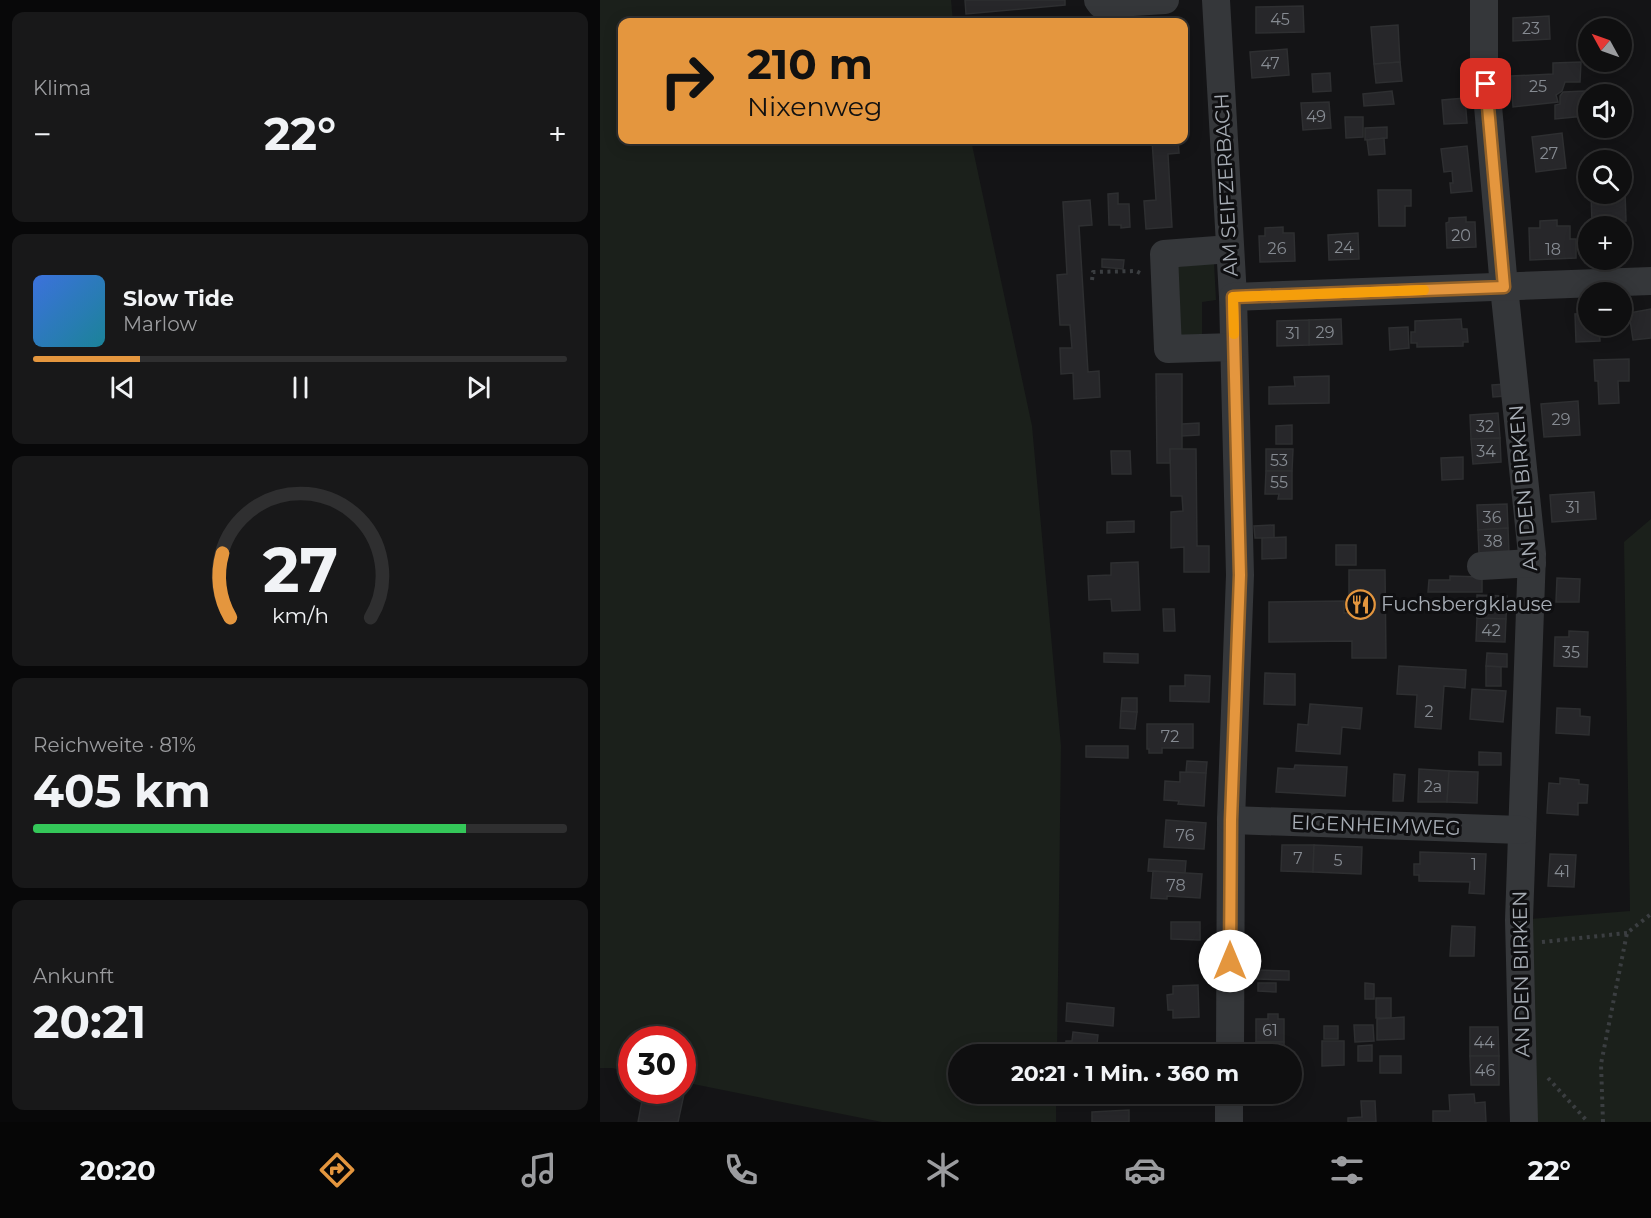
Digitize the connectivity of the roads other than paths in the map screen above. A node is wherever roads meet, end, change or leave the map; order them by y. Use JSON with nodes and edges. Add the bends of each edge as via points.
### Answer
{"nodes":[{"id":1,"x":1098,"y":0,"type":"edge"},
{"id":2,"x":1165,"y":0,"type":"edge"},
{"id":3,"x":1216,"y":0,"type":"edge"},
{"id":4,"x":1484,"y":0,"type":"edge"},
{"id":5,"x":1230,"y":249,"type":"junction"},
{"id":6,"x":1651,"y":280,"type":"edge"},
{"id":7,"x":1504,"y":287,"type":"junction"},
{"id":8,"x":1233,"y":297,"type":"junction"},
{"id":9,"x":1234,"y":347,"type":"junction"},
{"id":10,"x":1532,"y":563,"type":"junction"},
{"id":11,"x":1481,"y":566,"type":"dead end"},
{"id":12,"x":1231,"y":820,"type":"junction"},
{"id":13,"x":1521,"y":830,"type":"junction"},
{"id":14,"x":1230,"y":1044,"type":"edge"},
{"id":15,"x":1229,"y":1104,"type":"edge"},
{"id":16,"x":1229,"y":1122,"type":"edge"},
{"id":17,"x":1524,"y":1122,"type":"edge"}],
"edges":[{"from":1,"to":2,"type":"street","via":[[1101,4]]},
{"from":3,"to":5,"type":"street","name":"AM SEIFZERBACH"},
{"from":4,"to":7,"type":"street","name":"AN DEN BIRKEN","via":[[1484,61]]},
{"from":5,"to":8,"type":"street","name":"AM SEIFZERBACH"},
{"from":5,"to":9,"type":"street","via":[[1164,254],[1167,338],[1168,349]]},
{"from":6,"to":7,"type":"street"},
{"from":7,"to":8,"type":"street"},
{"from":7,"to":10,"type":"street","name":"AN DEN BIRKEN"},
{"from":8,"to":9,"type":"street","name":"AM SEIFZERBACH"},
{"from":9,"to":12,"type":"street","name":"AM SEIFZERBACH","via":[[1240,575]]},
{"from":10,"to":11,"type":"street"},
{"from":10,"to":13,"type":"street","name":"AN DEN BIRKEN"},
{"from":12,"to":13,"type":"street","name":"EIGENHEIMWEG"},
{"from":12,"to":14,"type":"street","name":"AM SEIFZERBACH"},
{"from":13,"to":17,"type":"street","name":"AN DEN BIRKEN"},
{"from":15,"to":16,"type":"street"}]}
